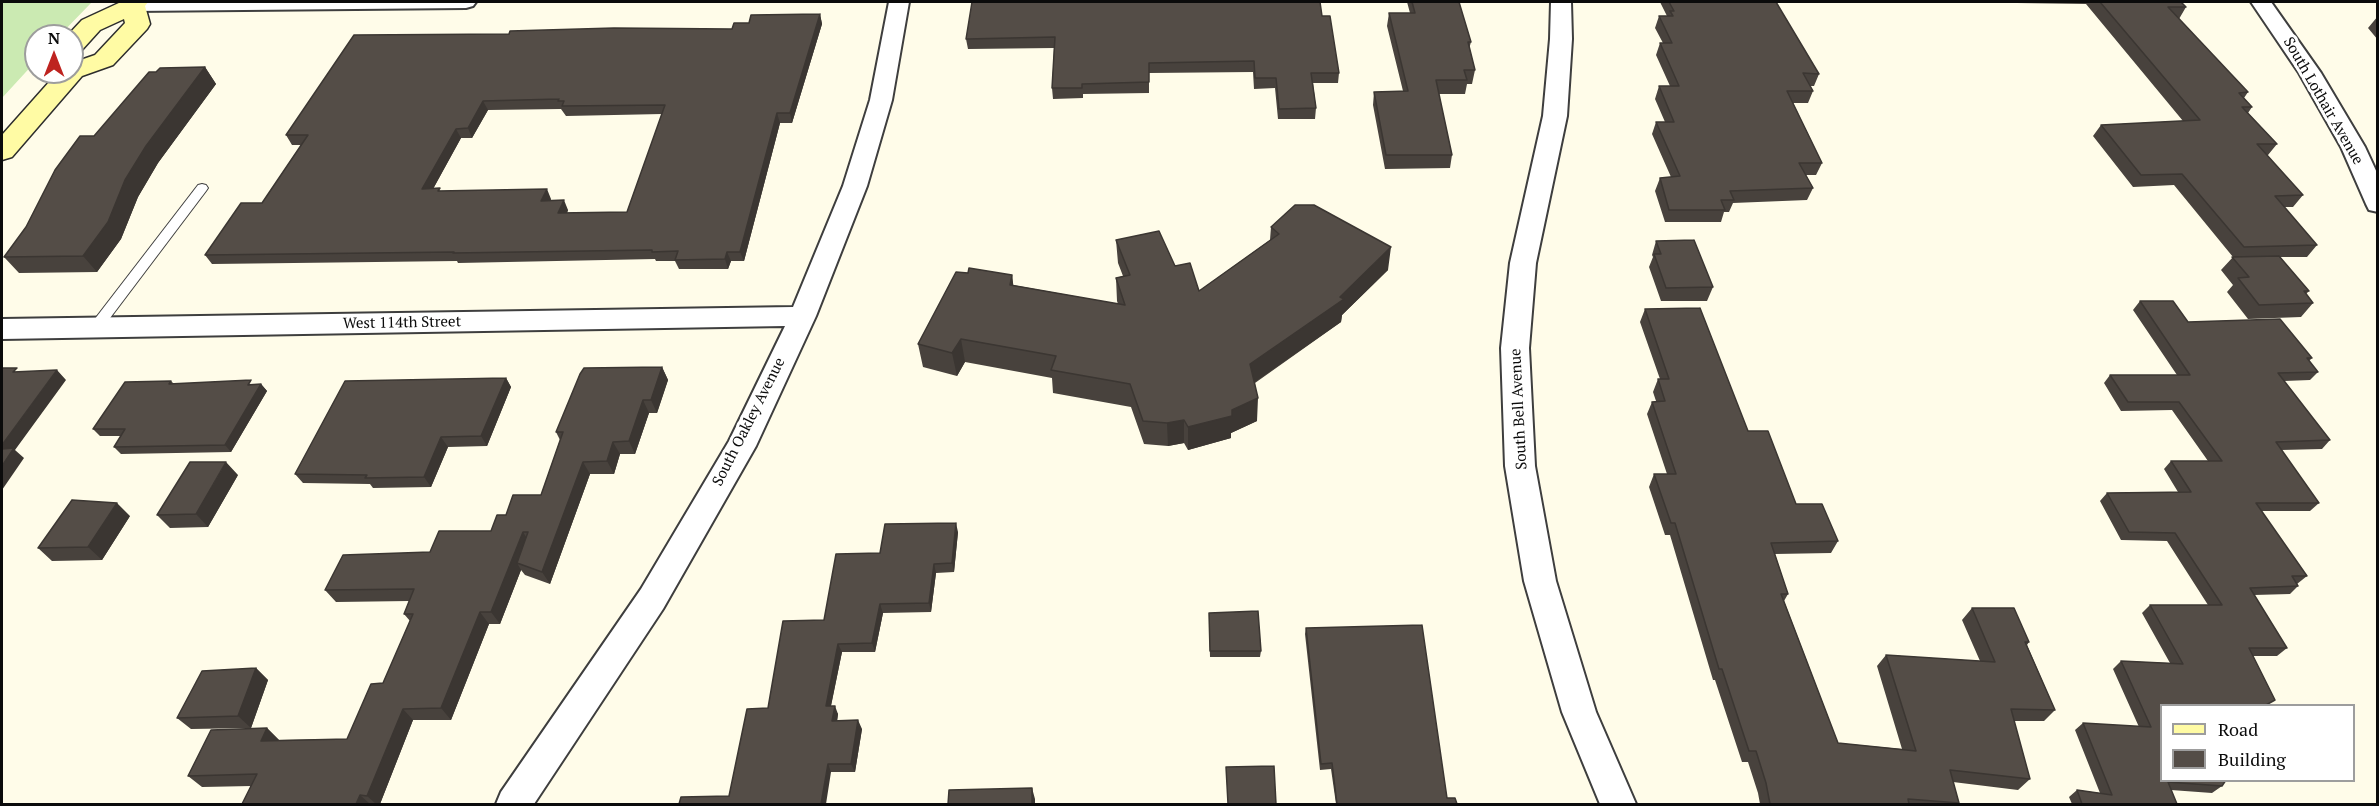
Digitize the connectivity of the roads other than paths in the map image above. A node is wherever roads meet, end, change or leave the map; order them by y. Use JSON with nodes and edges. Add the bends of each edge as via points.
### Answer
{"nodes":[{"id":1,"x":447,"y":2,"type":"edge"},
{"id":2,"x":466,"y":2,"type":"edge"},
{"id":3,"x":899,"y":2,"type":"edge"},
{"id":4,"x":1561,"y":2,"type":"edge"},
{"id":5,"x":2261,"y":2,"type":"edge"},
{"id":6,"x":134,"y":4,"type":"edge"},
{"id":7,"x":84,"y":40,"type":"edge"},
{"id":8,"x":84,"y":62,"type":"edge"},
{"id":9,"x":55,"y":84,"type":"edge"},
{"id":10,"x":2,"y":151,"type":"edge"},
{"id":11,"x":202,"y":188,"type":"dead end"},
{"id":12,"x":2378,"y":204,"type":"edge"},
{"id":13,"x":802,"y":316,"type":"junction"},
{"id":14,"x":96,"y":327,"type":"junction"},
{"id":15,"x":2,"y":329,"type":"edge"},
{"id":16,"x":514,"y":804,"type":"edge"},
{"id":17,"x":1618,"y":804,"type":"edge"}],
"edges":[{"from":1,"to":2,"type":"street"},
{"from":1,"to":6,"type":"street"},
{"from":3,"to":13,"type":"street","name":"South Oakley Avenue","via":[[881,100],[859,175]]},
{"from":4,"to":17,"type":"street","name":"South Bell Avenue","via":[[1555,116],[1523,263],[1515,348],[1520,466],[1543,592],[1579,712]]},
{"from":5,"to":12,"type":"street","name":"South Lothair Avenue","via":[[2310,72],[2353,147]]},
{"from":6,"to":7,"type":"main road","via":[[92,25]]},
{"from":6,"to":8,"type":"main road","via":[[138,24],[104,60]]},
{"from":9,"to":10,"type":"main road"},
{"from":11,"to":14,"type":"lane"},
{"from":13,"to":14,"type":"street","name":"West 114th Street"},
{"from":13,"to":16,"type":"street","name":"South Oakley Avenue","via":[[741,446],[652,599]]},
{"from":14,"to":15,"type":"street","name":"West 114th Street"}]}
